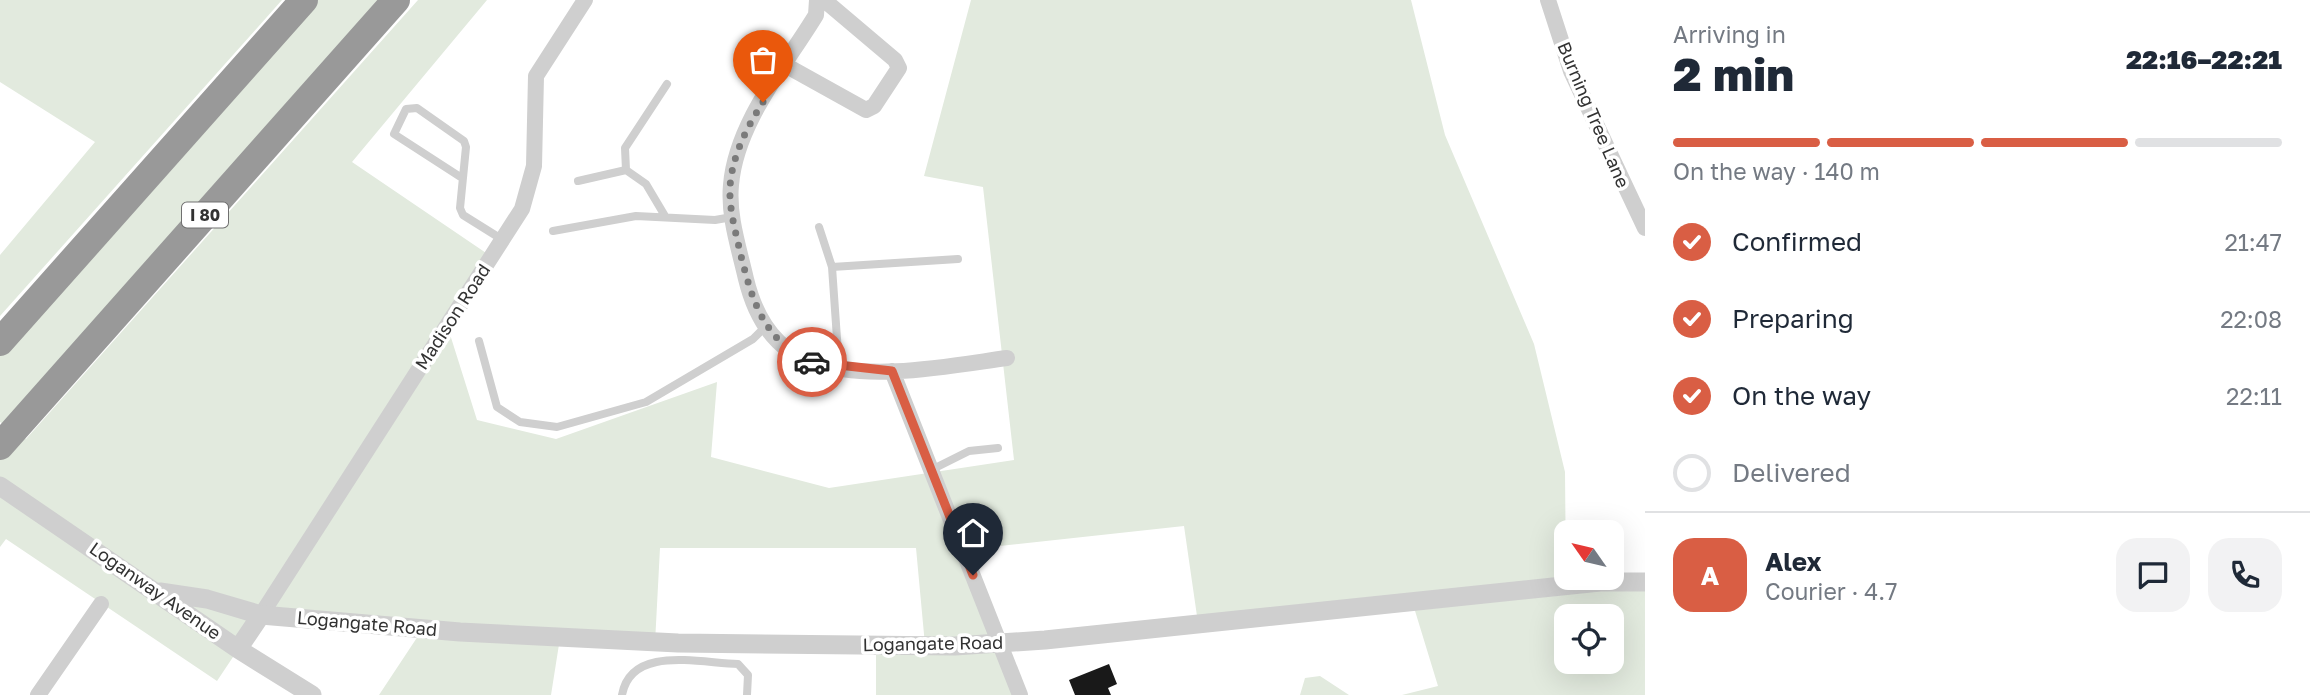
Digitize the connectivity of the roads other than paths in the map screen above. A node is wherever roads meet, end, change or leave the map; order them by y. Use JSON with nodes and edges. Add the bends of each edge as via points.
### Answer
{"nodes":[{"id":1,"x":304,"y":0,"type":"edge"},
{"id":2,"x":397,"y":0,"type":"edge"},
{"id":3,"x":585,"y":0,"type":"edge"},
{"id":4,"x":817,"y":0,"type":"edge"},
{"id":5,"x":824,"y":0,"type":"edge"},
{"id":6,"x":1548,"y":0,"type":"edge"},
{"id":7,"x":785,"y":65,"type":"junction"},
{"id":8,"x":667,"y":84,"type":"dead end"},
{"id":9,"x":626,"y":170,"type":"junction"},
{"id":10,"x":462,"y":178,"type":"junction"},
{"id":11,"x":578,"y":181,"type":"dead end"},
{"id":12,"x":665,"y":216,"type":"junction"},
{"id":13,"x":732,"y":217,"type":"junction"},
{"id":14,"x":819,"y":227,"type":"dead end"},
{"id":15,"x":1645,"y":228,"type":"edge"},
{"id":16,"x":553,"y":231,"type":"dead end"},
{"id":17,"x":503,"y":240,"type":"junction"},
{"id":18,"x":958,"y":259,"type":"dead end"},
{"id":19,"x":832,"y":267,"type":"junction"},
{"id":20,"x":765,"y":327,"type":"junction"},
{"id":21,"x":479,"y":341,"type":"dead end"},
{"id":22,"x":0,"y":342,"type":"edge"},
{"id":23,"x":1007,"y":359,"type":"dead end"},
{"id":24,"x":839,"y":367,"type":"junction"},
{"id":25,"x":892,"y":371,"type":"junction"},
{"id":26,"x":7,"y":438,"type":"edge"},
{"id":27,"x":998,"y":448,"type":"dead end"},
{"id":28,"x":931,"y":470,"type":"junction"},
{"id":29,"x":0,"y":486,"type":"edge"},
{"id":30,"x":1645,"y":582,"type":"edge"},
{"id":31,"x":155,"y":591,"type":"junction"},
{"id":32,"x":101,"y":604,"type":"dead end"},
{"id":33,"x":261,"y":615,"type":"junction"},
{"id":34,"x":998,"y":643,"type":"junction"},
{"id":35,"x":238,"y":649,"type":"junction"},
{"id":36,"x":720,"y":653,"type":"junction"},
{"id":37,"x":38,"y":695,"type":"edge"},
{"id":38,"x":312,"y":695,"type":"edge"},
{"id":39,"x":622,"y":695,"type":"edge"},
{"id":40,"x":747,"y":695,"type":"edge"},
{"id":41,"x":1020,"y":695,"type":"edge"}],
"edges":[{"from":1,"to":22,"type":"highway"},
{"from":2,"to":26,"type":"highway","number":"I 80"},
{"from":3,"to":17,"type":"street","name":"Madison Road","via":[[536,76],[532,177],[522,209]]},
{"from":4,"to":7,"type":"street","via":[[816,15]]},
{"from":5,"to":7,"type":"street","via":[[899,68],[874,106],[866,110]]},
{"from":6,"to":15,"type":"street","name":"Burning Tree Lane","via":[[1571,71]]},
{"from":7,"to":13,"type":"street","via":[[740,147],[730,187]]},
{"from":8,"to":9,"type":"lane","via":[[625,148]]},
{"from":9,"to":11,"type":"lane"},
{"from":9,"to":12,"type":"lane","via":[[646,184]]},
{"from":10,"to":10,"type":"lane","via":[[464,141],[416,108],[406,109],[394,134]]},
{"from":10,"to":17,"type":"lane","via":[[463,215]]},
{"from":12,"to":13,"type":"lane"},
{"from":12,"to":16,"type":"lane","via":[[636,216]]},
{"from":13,"to":20,"type":"street","via":[[751,298]]},
{"from":14,"to":19,"type":"lane"},
{"from":17,"to":33,"type":"street","name":"Madison Road"},
{"from":18,"to":19,"type":"lane"},
{"from":19,"to":24,"type":"lane"},
{"from":20,"to":21,"type":"lane","via":[[754,339],[646,402],[557,427],[520,422],[497,407]]},
{"from":20,"to":24,"type":"street","via":[[799,356]]},
{"from":23,"to":25,"type":"street"},
{"from":24,"to":25,"type":"street"},
{"from":25,"to":28,"type":"street"},
{"from":27,"to":28,"type":"lane","via":[[969,451]]},
{"from":28,"to":34,"type":"street"},
{"from":29,"to":31,"type":"street","name":"Loganway Avenue"},
{"from":30,"to":34,"type":"street","name":"Logangate Road","via":[[1600,582]]},
{"from":31,"to":33,"type":"street","name":"Logangate Road"},
{"from":31,"to":35,"type":"street","name":"Loganway Avenue"},
{"from":32,"to":37,"type":"street"},
{"from":33,"to":35,"type":"street"},
{"from":33,"to":36,"type":"street","name":"Logangate Road"},
{"from":34,"to":36,"type":"street","name":"Logangate Road"},
{"from":34,"to":41,"type":"street"},
{"from":35,"to":38,"type":"street","name":"Loganway Avenue"},
{"from":36,"to":39,"type":"lane","via":[[640,666],[625,680]]},
{"from":36,"to":40,"type":"lane","via":[[744,668]]}]}
